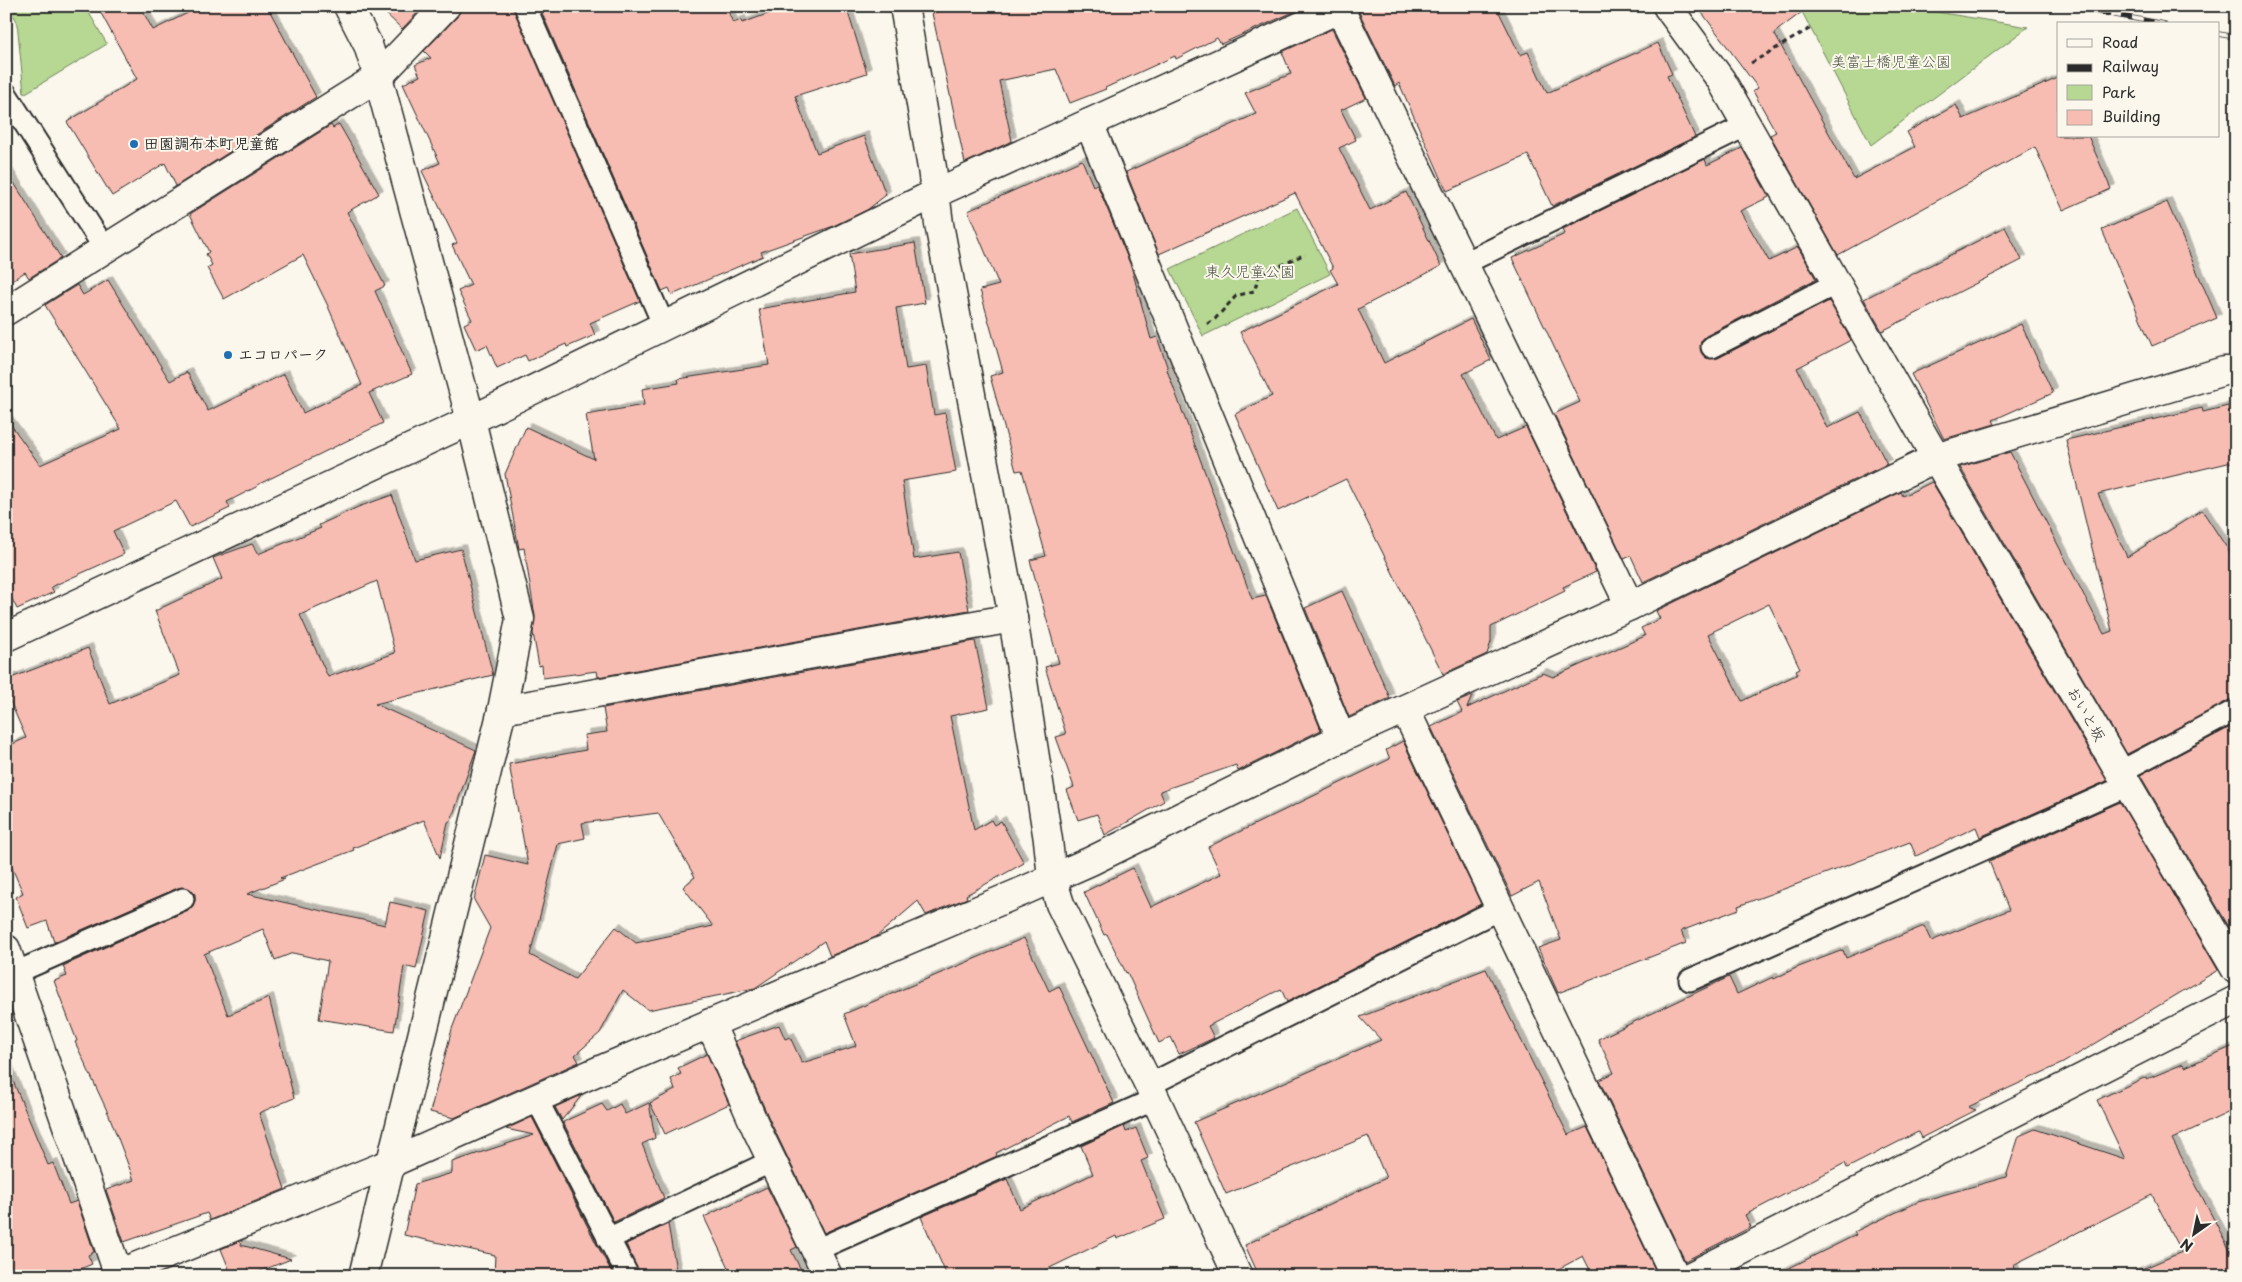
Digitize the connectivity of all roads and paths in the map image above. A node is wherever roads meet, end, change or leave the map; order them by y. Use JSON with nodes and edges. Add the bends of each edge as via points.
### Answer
{"nodes":[{"id":1,"x":348,"y":6,"type":"edge"},
{"id":2,"x":446,"y":6,"type":"edge"},
{"id":3,"x":525,"y":6,"type":"edge"},
{"id":4,"x":904,"y":6,"type":"edge"},
{"id":5,"x":1667,"y":6,"type":"edge"},
{"id":6,"x":1342,"y":8,"type":"edge"},
{"id":7,"x":1811,"y":28,"type":"dead end"},
{"id":8,"x":378,"y":77,"type":"junction"},
{"id":9,"x":1721,"y":80,"type":"junction"},
{"id":10,"x":6,"y":94,"type":"edge"},
{"id":11,"x":1089,"y":123,"type":"junction"},
{"id":12,"x":1747,"y":125,"type":"junction"},
{"id":13,"x":934,"y":194,"type":"junction"},
{"id":14,"x":105,"y":249,"type":"junction"},
{"id":15,"x":1305,"y":254,"type":"dead end"},
{"id":16,"x":1463,"y":264,"type":"junction"},
{"id":17,"x":1837,"y":283,"type":"junction"},
{"id":18,"x":6,"y":311,"type":"edge"},
{"id":19,"x":664,"y":326,"type":"junction"},
{"id":20,"x":1178,"y":339,"type":"junction"},
{"id":21,"x":1712,"y":347,"type":"dead end"},
{"id":22,"x":2236,"y":370,"type":"edge"},
{"id":23,"x":471,"y":420,"type":"junction"},
{"id":24,"x":1936,"y":458,"type":"junction"},
{"id":25,"x":1630,"y":606,"type":"junction"},
{"id":26,"x":1013,"y":618,"type":"junction"},
{"id":27,"x":6,"y":637,"type":"edge"},
{"id":28,"x":1405,"y":709,"type":"junction"},
{"id":29,"x":502,"y":710,"type":"junction"},
{"id":30,"x":2236,"y":710,"type":"edge"},
{"id":31,"x":1341,"y":738,"type":"junction"},
{"id":32,"x":2124,"y":779,"type":"junction"},
{"id":33,"x":1052,"y":878,"type":"junction"},
{"id":34,"x":183,"y":899,"type":"dead end"},
{"id":35,"x":1499,"y":909,"type":"junction"},
{"id":36,"x":10,"y":962,"type":"edge"},
{"id":37,"x":2236,"y":970,"type":"edge"},
{"id":38,"x":1690,"y":980,"type":"dead end"},
{"id":39,"x":2236,"y":1000,"type":"edge"},
{"id":40,"x":710,"y":1023,"type":"junction"},
{"id":41,"x":1152,"y":1092,"type":"junction"},
{"id":42,"x":536,"y":1098,"type":"junction"},
{"id":43,"x":772,"y":1161,"type":"junction"},
{"id":44,"x":391,"y":1163,"type":"junction"},
{"id":45,"x":608,"y":1239,"type":"junction"},
{"id":46,"x":816,"y":1250,"type":"junction"},
{"id":47,"x":1721,"y":1269,"type":"edge"},
{"id":48,"x":115,"y":1274,"type":"edge"},
{"id":49,"x":363,"y":1276,"type":"edge"},
{"id":50,"x":628,"y":1276,"type":"edge"},
{"id":51,"x":828,"y":1276,"type":"edge"},
{"id":52,"x":1238,"y":1276,"type":"edge"},
{"id":53,"x":1675,"y":1276,"type":"edge"},
{"id":54,"x":1691,"y":1276,"type":"edge"}],
"edges":[{"from":1,"to":8,"type":"street","via":[[368,45]]},
{"from":2,"to":8,"type":"street"},
{"from":3,"to":19,"type":"lane"},
{"from":4,"to":13,"type":"street"},
{"from":5,"to":9,"type":"street","name":"おいと坂"},
{"from":6,"to":11,"type":"street"},
{"from":6,"to":16,"type":"street"},
{"from":7,"to":9,"type":"path"},
{"from":8,"to":14,"type":"street"},
{"from":8,"to":23,"type":"street"},
{"from":9,"to":12,"type":"street","name":"おいと坂"},
{"from":10,"to":14,"type":"lane"},
{"from":11,"to":13,"type":"street"},
{"from":11,"to":20,"type":"street"},
{"from":12,"to":16,"type":"lane"},
{"from":12,"to":17,"type":"street","name":"おいと坂"},
{"from":13,"to":19,"type":"street"},
{"from":13,"to":26,"type":"street"},
{"from":14,"to":18,"type":"street"},
{"from":15,"to":20,"type":"path","via":[[1259,276],[1254,291],[1236,296],[1215,319]]},
{"from":16,"to":25,"type":"street"},
{"from":17,"to":21,"type":"lane"},
{"from":17,"to":24,"type":"street","name":"おいと坂"},
{"from":19,"to":23,"type":"street"},
{"from":20,"to":31,"type":"street"},
{"from":22,"to":24,"type":"street"},
{"from":23,"to":27,"type":"street"},
{"from":23,"to":29,"type":"street","via":[[520,619]]},
{"from":24,"to":25,"type":"street"},
{"from":24,"to":32,"type":"street","name":"おいと坂"},
{"from":25,"to":28,"type":"street"},
{"from":26,"to":29,"type":"street"},
{"from":26,"to":33,"type":"street"},
{"from":28,"to":31,"type":"street"},
{"from":28,"to":35,"type":"street"},
{"from":29,"to":44,"type":"street"},
{"from":30,"to":32,"type":"lane"},
{"from":31,"to":33,"type":"street"},
{"from":32,"to":37,"type":"street","name":"おいと坂"},
{"from":32,"to":38,"type":"lane"},
{"from":33,"to":40,"type":"street"},
{"from":33,"to":41,"type":"street","via":[[1060,904]]},
{"from":34,"to":36,"type":"lane"},
{"from":35,"to":41,"type":"lane"},
{"from":35,"to":53,"type":"street"},
{"from":36,"to":48,"type":"street"},
{"from":39,"to":47,"type":"street"},
{"from":40,"to":42,"type":"street"},
{"from":40,"to":43,"type":"street"},
{"from":41,"to":46,"type":"lane"},
{"from":41,"to":52,"type":"street"},
{"from":42,"to":44,"type":"street"},
{"from":42,"to":45,"type":"lane"},
{"from":43,"to":45,"type":"lane"},
{"from":43,"to":46,"type":"street"},
{"from":44,"to":48,"type":"street"},
{"from":44,"to":49,"type":"street"},
{"from":45,"to":50,"type":"lane"},
{"from":46,"to":51,"type":"street"},
{"from":47,"to":54,"type":"street"}]}
